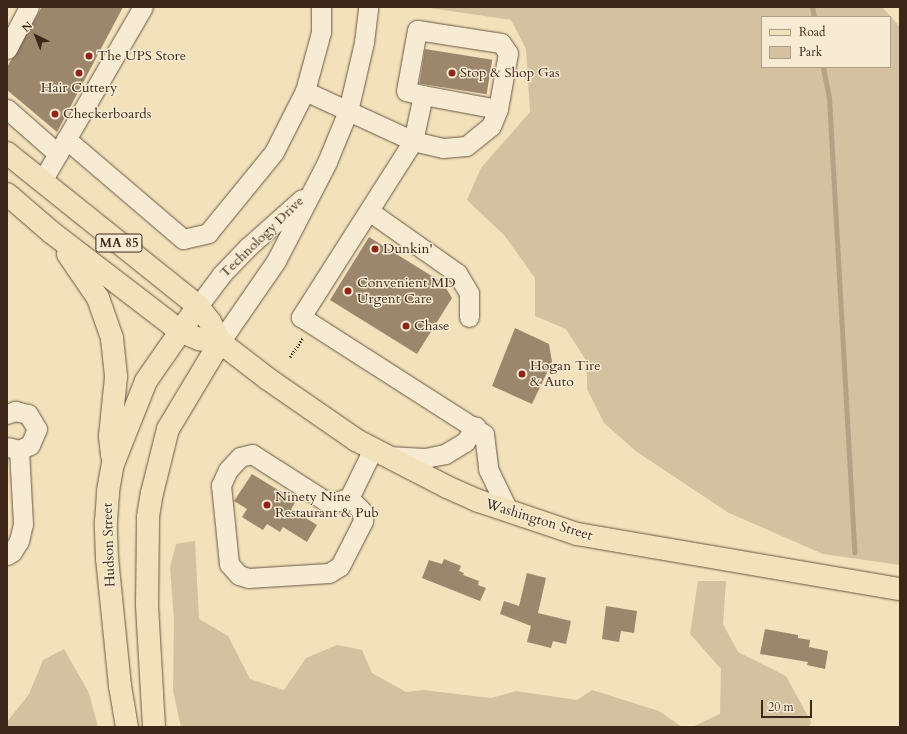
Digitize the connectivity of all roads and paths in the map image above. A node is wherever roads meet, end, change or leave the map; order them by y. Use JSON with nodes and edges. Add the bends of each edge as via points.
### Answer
{"nodes":[{"id":1,"x":29,"y":7,"type":"edge"},
{"id":2,"x":143,"y":7,"type":"edge"},
{"id":3,"x":321,"y":7,"type":"edge"},
{"id":4,"x":368,"y":7,"type":"edge"},
{"id":5,"x":7,"y":49,"type":"edge"},
{"id":6,"x":305,"y":91,"type":"junction"},
{"id":7,"x":423,"y":95,"type":"junction"},
{"id":8,"x":7,"y":109,"type":"edge"},
{"id":9,"x":498,"y":109,"type":"junction"},
{"id":10,"x":348,"y":111,"type":"junction"},
{"id":11,"x":413,"y":141,"type":"junction"},
{"id":12,"x":62,"y":147,"type":"junction"},
{"id":13,"x":7,"y":154,"type":"edge"},
{"id":14,"x":42,"y":181,"type":"junction"},
{"id":15,"x":313,"y":189,"type":"junction"},
{"id":16,"x":7,"y":194,"type":"edge"},
{"id":17,"x":369,"y":210,"type":"junction"},
{"id":18,"x":51,"y":232,"type":"junction"},
{"id":19,"x":198,"y":306,"type":"junction"},
{"id":20,"x":469,"y":317,"type":"dead end"},
{"id":21,"x":313,"y":324,"type":"junction"},
{"id":22,"x":180,"y":331,"type":"junction"},
{"id":23,"x":220,"y":342,"type":"junction"},
{"id":24,"x":290,"y":357,"type":"dead end"},
{"id":25,"x":7,"y":414,"type":"edge"},
{"id":26,"x":476,"y":426,"type":"junction"},
{"id":27,"x":13,"y":448,"type":"edge"},
{"id":28,"x":379,"y":452,"type":"junction"},
{"id":29,"x":113,"y":464,"type":"junction"},
{"id":30,"x":349,"y":498,"type":"junction"},
{"id":31,"x":510,"y":512,"type":"junction"},
{"id":32,"x":7,"y":555,"type":"edge"},
{"id":33,"x":900,"y":589,"type":"edge"},
{"id":34,"x":127,"y":727,"type":"edge"},
{"id":35,"x":154,"y":727,"type":"edge"}],
"edges":[{"from":1,"to":5,"type":"street"},
{"from":2,"to":12,"type":"street"},
{"from":3,"to":6,"type":"street","via":[[320,32]]},
{"from":4,"to":10,"type":"street","name":"Technology Drive","via":[[364,42]]},
{"from":6,"to":10,"type":"street"},
{"from":6,"to":12,"type":"street","via":[[274,152],[213,228],[208,233],[183,239]]},
{"from":7,"to":9,"type":"street"},
{"from":7,"to":9,"type":"street","via":[[406,91],[417,30],[501,43],[508,53]]},
{"from":7,"to":11,"type":"street"},
{"from":8,"to":12,"type":"street"},
{"from":9,"to":11,"type":"street","via":[[491,126],[466,146],[443,148]]},
{"from":10,"to":11,"type":"street"},
{"from":10,"to":15,"type":"street","name":"Technology Drive"},
{"from":11,"to":17,"type":"street"},
{"from":12,"to":14,"type":"street"},
{"from":13,"to":14,"type":"main road","name":"Washington Street","number":"MA 85"},
{"from":14,"to":19,"type":"main road","name":"Washington Street","number":"MA 85"},
{"from":15,"to":19,"type":"street","name":"Technology Drive","via":[[248,247]]},
{"from":15,"to":23,"type":"street","name":"Technology Drive","via":[[276,261]]},
{"from":16,"to":18,"type":"main road","name":"Washington Street","number":"MA 85"},
{"from":17,"to":20,"type":"street","via":[[457,273],[469,293]]},
{"from":17,"to":21,"type":"street","via":[[301,317]]},
{"from":18,"to":22,"type":"main road","name":"Washington Street","number":"MA 85"},
{"from":18,"to":29,"type":"main road","via":[[98,298],[112,338],[116,377],[110,436]]},
{"from":19,"to":22,"type":"main road","name":"Hudson Street"},
{"from":19,"to":23,"type":"main road","name":"Washington Street","number":"MA 85"},
{"from":21,"to":24,"type":"path"},
{"from":21,"to":26,"type":"street"},
{"from":22,"to":23,"type":"main road","name":"Washington Street","number":"MA 85","via":[[199,339]]},
{"from":22,"to":29,"type":"main road","name":"Hudson Street","via":[[146,381]]},
{"from":23,"to":28,"type":"main road","name":"Washington Street","number":"MA 85","via":[[296,400]]},
{"from":23,"to":35,"type":"main road","via":[[168,429],[152,493],[148,517],[147,604]]},
{"from":25,"to":27,"type":"street","via":[[22,411],[35,423],[34,440]]},
{"from":26,"to":28,"type":"street","via":[[465,442],[445,454],[425,458]]},
{"from":26,"to":31,"type":"street","via":[[484,434],[488,468]]},
{"from":27,"to":32,"type":"street","via":[[23,524],[19,542]]},
{"from":28,"to":30,"type":"street"},
{"from":28,"to":31,"type":"main road","name":"Washington Street","number":"MA 85","via":[[447,487]]},
{"from":29,"to":34,"type":"main road","name":"Hudson Street","via":[[106,522],[107,559],[119,679]]},
{"from":30,"to":30,"type":"street","via":[[361,510],[362,521],[340,566],[330,573],[248,578],[239,575],[228,564],[222,485],[228,470],[240,457],[252,454],[324,500],[336,502]]},
{"from":31,"to":33,"type":"main road","name":"Washington Street","number":"MA 85","via":[[577,534]]}]}
